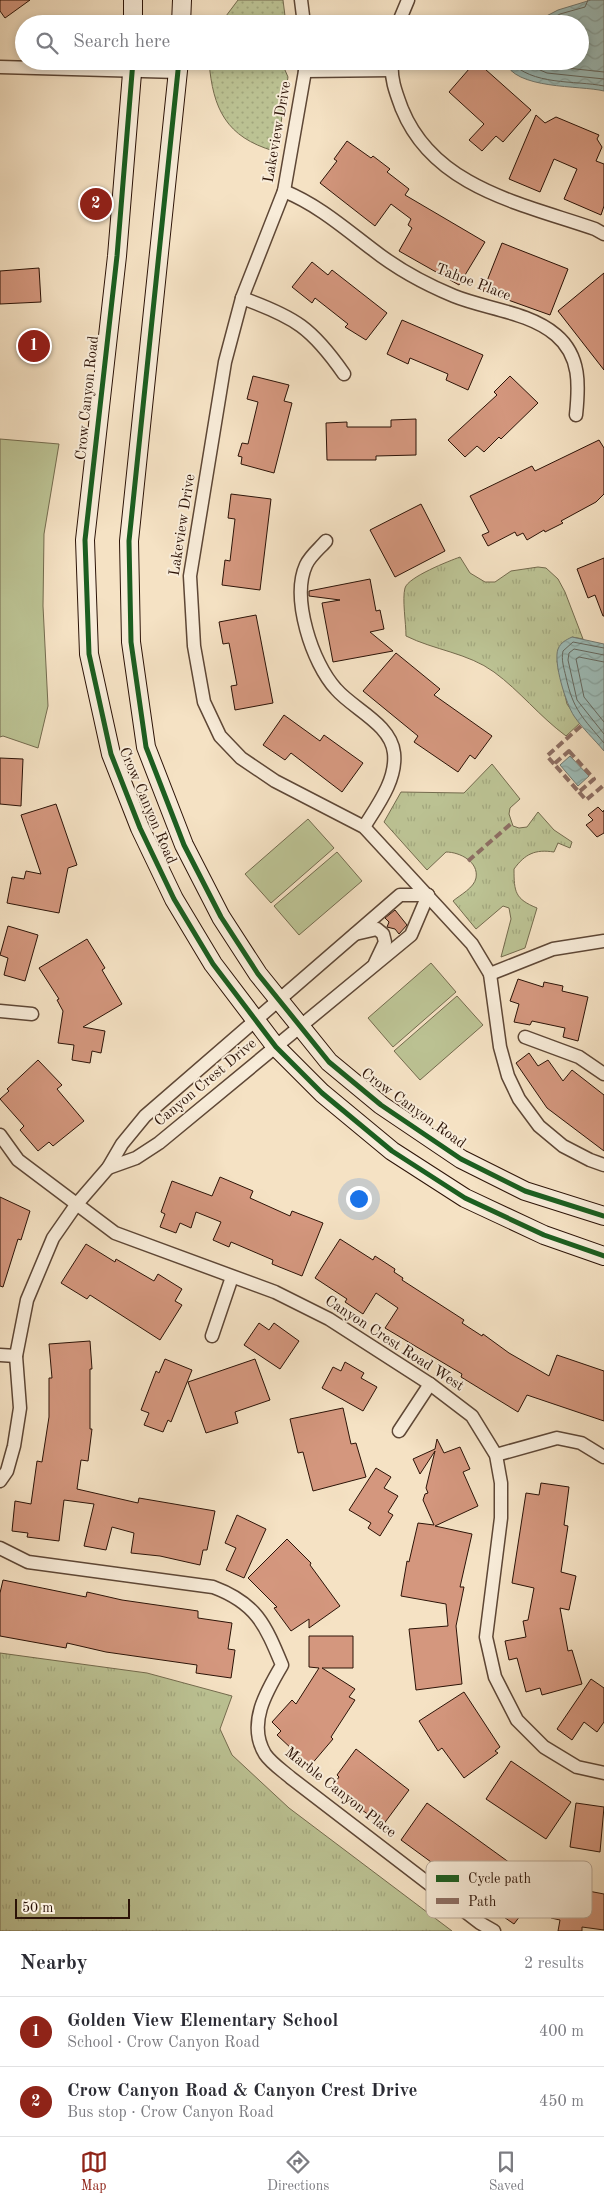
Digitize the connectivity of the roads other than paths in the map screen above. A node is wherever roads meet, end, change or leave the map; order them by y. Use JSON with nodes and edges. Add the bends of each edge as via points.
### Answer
{"nodes":[{"id":1,"x":133,"y":0,"type":"edge"},
{"id":2,"x":182,"y":0,"type":"edge"},
{"id":3,"x":302,"y":0,"type":"edge"},
{"id":4,"x":408,"y":0,"type":"edge"},
{"id":5,"x":133,"y":15,"type":"edge"},
{"id":6,"x":181,"y":15,"type":"edge"},
{"id":7,"x":303,"y":15,"type":"edge"},
{"id":8,"x":402,"y":15,"type":"edge"},
{"id":9,"x":0,"y":67,"type":"edge"},
{"id":10,"x":15,"y":67,"type":"edge"},
{"id":11,"x":133,"y":70,"type":"edge"},
{"id":12,"x":179,"y":70,"type":"edge"},
{"id":13,"x":304,"y":70,"type":"edge"},
{"id":14,"x":392,"y":70,"type":"edge"},
{"id":15,"x":284,"y":191,"type":"junction"},
{"id":16,"x":604,"y":234,"type":"edge"},
{"id":17,"x":242,"y":298,"type":"junction"},
{"id":18,"x":344,"y":374,"type":"dead end"},
{"id":19,"x":576,"y":415,"type":"dead end"},
{"id":20,"x":326,"y":541,"type":"dead end"},
{"id":21,"x":364,"y":827,"type":"junction"},
{"id":22,"x":428,"y":895,"type":"junction"},
{"id":23,"x":353,"y":935,"type":"junction"},
{"id":24,"x":604,"y":941,"type":"edge"},
{"id":25,"x":371,"y":970,"type":"junction"},
{"id":26,"x":490,"y":974,"type":"junction"},
{"id":27,"x":279,"y":1000,"type":"junction"},
{"id":28,"x":0,"y":1010,"type":"edge"},
{"id":29,"x":32,"y":1014,"type":"dead end"},
{"id":30,"x":255,"y":1022,"type":"junction"},
{"id":31,"x":300,"y":1029,"type":"junction"},
{"id":32,"x":526,"y":1037,"type":"dead end"},
{"id":33,"x":276,"y":1047,"type":"junction"},
{"id":34,"x":604,"y":1074,"type":"edge"},
{"id":35,"x":0,"y":1135,"type":"edge"},
{"id":36,"x":604,"y":1165,"type":"edge"},
{"id":37,"x":108,"y":1168,"type":"junction"},
{"id":38,"x":76,"y":1205,"type":"junction"},
{"id":39,"x":604,"y":1216,"type":"edge"},
{"id":40,"x":604,"y":1256,"type":"edge"},
{"id":41,"x":232,"y":1277,"type":"junction"},
{"id":42,"x":212,"y":1336,"type":"dead end"},
{"id":43,"x":0,"y":1355,"type":"edge"},
{"id":44,"x":16,"y":1356,"type":"junction"},
{"id":45,"x":430,"y":1384,"type":"junction"},
{"id":46,"x":399,"y":1431,"type":"dead end"},
{"id":47,"x":496,"y":1455,"type":"junction"},
{"id":48,"x":604,"y":1457,"type":"edge"},
{"id":49,"x":0,"y":1481,"type":"edge"},
{"id":50,"x":0,"y":1548,"type":"edge"},
{"id":51,"x":604,"y":1773,"type":"edge"},
{"id":52,"x":426,"y":1881,"type":"edge"},
{"id":53,"x":476,"y":1918,"type":"edge"},
{"id":54,"x":494,"y":1931,"type":"edge"}],
"edges":[{"from":1,"to":5,"type":"main road"},
{"from":2,"to":6,"type":"main road"},
{"from":3,"to":7,"type":"street"},
{"from":4,"to":8,"type":"street"},
{"from":9,"to":10,"type":"street"},
{"from":11,"to":30,"type":"main road","name":"Crow Canyon Road","via":[[117,256],[85,540],[90,654],[111,754],[140,828],[174,898],[213,964]]},
{"from":12,"to":27,"type":"main road","name":"Crow Canyon Road","via":[[129,541],[131,642],[146,747],[184,845],[221,917]]},
{"from":13,"to":15,"type":"street","name":"Lakeview Drive"},
{"from":14,"to":16,"type":"street","via":[[404,114],[436,160],[464,180],[494,194]]},
{"from":15,"to":17,"type":"street","name":"Lakeview Drive"},
{"from":15,"to":19,"type":"street","name":"Tahoe Place","via":[[312,204],[373,250],[434,287],[540,325],[556,335],[568,348],[577,366]]},
{"from":17,"to":18,"type":"street","via":[[305,326]]},
{"from":17,"to":21,"type":"street","name":"Lakeview Drive","via":[[225,362],[190,576],[194,646],[204,702],[220,736],[241,758],[275,781]]},
{"from":20,"to":21,"type":"street","via":[[307,564],[300,586],[310,639],[320,669],[336,690],[386,734],[394,753],[391,776],[384,794]]},
{"from":21,"to":22,"type":"street","name":"Lakeview Drive"},
{"from":22,"to":23,"type":"street","name":"Canyon Crest Drive","via":[[400,895]]},
{"from":22,"to":25,"type":"street","name":"Canyon Crest Drive","via":[[412,936]]},
{"from":22,"to":26,"type":"street","name":"Lakeview Drive","via":[[472,944]]},
{"from":23,"to":25,"type":"street","via":[[377,929],[384,934],[385,942]]},
{"from":23,"to":27,"type":"street","name":"Canyon Crest Drive"},
{"from":24,"to":26,"type":"street","via":[[552,949]]},
{"from":25,"to":31,"type":"street","name":"Canyon Crest Drive"},
{"from":26,"to":36,"type":"street","via":[[500,1047],[519,1099],[539,1126],[564,1146]]},
{"from":27,"to":30,"type":"street","name":"Canyon Crest Drive"},
{"from":27,"to":31,"type":"main road","name":"Crow Canyon Road"},
{"from":28,"to":29,"type":"street"},
{"from":30,"to":33,"type":"main road","name":"Crow Canyon Road"},
{"from":30,"to":37,"type":"street","name":"Canyon Crest Drive","via":[[145,1116],[122,1144]]},
{"from":31,"to":33,"type":"street","name":"Canyon Crest Drive"},
{"from":31,"to":39,"type":"main road","name":"Crow Canyon Road","via":[[329,1062],[381,1105],[461,1159],[525,1191]]},
{"from":32,"to":34,"type":"street","via":[[579,1057]]},
{"from":33,"to":37,"type":"street","name":"Canyon Crest Drive","via":[[159,1143],[136,1158]]},
{"from":33,"to":40,"type":"main road","name":"Crow Canyon Road","via":[[322,1093],[392,1151],[465,1198],[544,1236]]},
{"from":35,"to":38,"type":"street","name":"Canyon Crest Road West","via":[[18,1160]]},
{"from":37,"to":38,"type":"street","name":"Canyon Crest Drive"},
{"from":38,"to":41,"type":"street","name":"Canyon Crest Road West","via":[[115,1232]]},
{"from":38,"to":44,"type":"street","name":"Canyon Crest Drive","via":[[53,1238],[27,1300]]},
{"from":41,"to":42,"type":"street"},
{"from":41,"to":45,"type":"street","name":"Canyon Crest Road West","via":[[275,1292],[329,1319]]},
{"from":43,"to":44,"type":"street"},
{"from":44,"to":49,"type":"street","name":"Canyon Crest Drive","via":[[20,1408],[14,1446],[7,1471]]},
{"from":45,"to":46,"type":"street"},
{"from":45,"to":47,"type":"street","name":"Canyon Crest Road West","via":[[472,1416]]},
{"from":47,"to":48,"type":"street","via":[[557,1438],[581,1443]]},
{"from":47,"to":51,"type":"street","name":"Canyon Crest Road West","via":[[501,1483],[501,1518],[486,1637],[495,1677],[516,1720],[544,1747],[577,1767]]},
{"from":50,"to":52,"type":"street","name":"Marble Canyon Place","via":[[28,1562],[213,1587],[233,1594],[253,1609],[282,1665],[262,1702],[257,1722],[258,1738],[266,1756]]},
{"from":53,"to":54,"type":"street","name":"Marble Canyon Place"}]}
